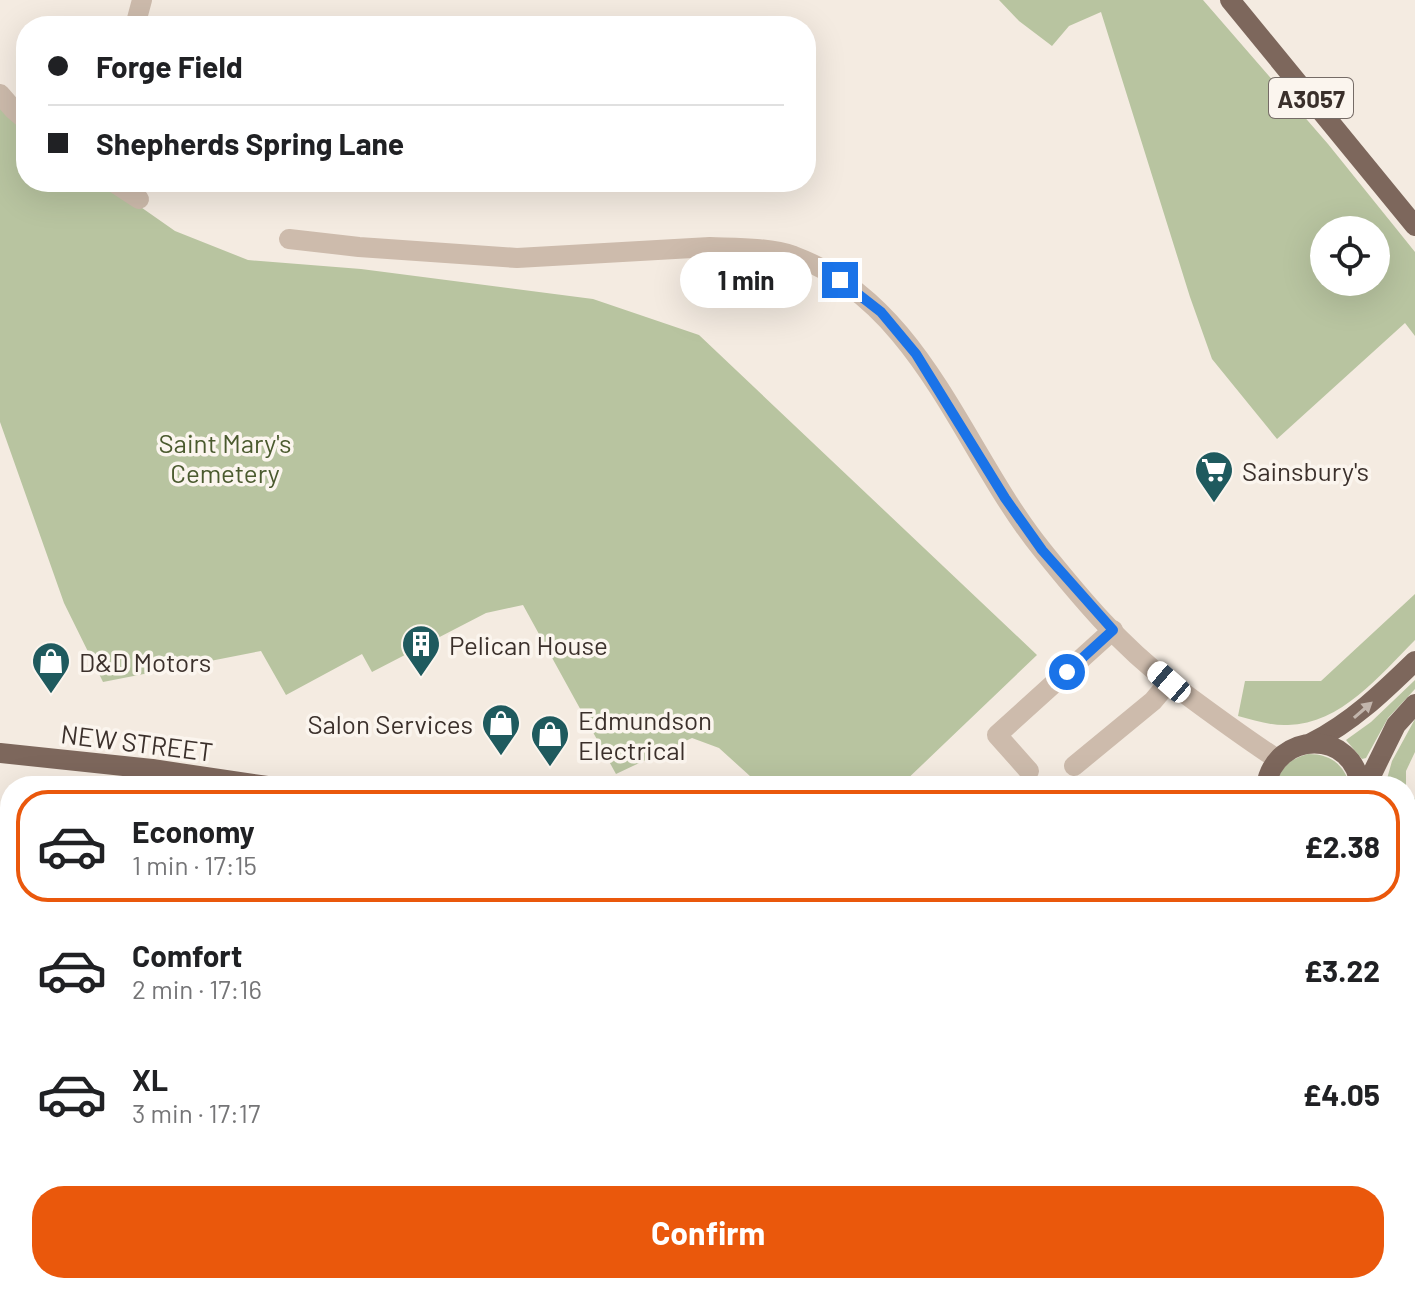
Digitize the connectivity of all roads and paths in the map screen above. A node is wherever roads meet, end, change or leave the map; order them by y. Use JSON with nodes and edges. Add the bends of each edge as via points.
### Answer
{"nodes":[{"id":1,"x":1230,"y":0,"type":"edge"},
{"id":2,"x":0,"y":94,"type":"edge"},
{"id":3,"x":16,"y":110,"type":"edge"},
{"id":4,"x":128,"y":192,"type":"edge"},
{"id":5,"x":1392,"y":195,"type":"junction"},
{"id":6,"x":139,"y":199,"type":"dead end"},
{"id":7,"x":1415,"y":218,"type":"edge"},
{"id":8,"x":1415,"y":226,"type":"edge"},
{"id":9,"x":289,"y":239,"type":"dead end"},
{"id":10,"x":1113,"y":630,"type":"junction"},
{"id":11,"x":1415,"y":661,"type":"edge"},
{"id":12,"x":1169,"y":682,"type":"junction"},
{"id":13,"x":1415,"y":704,"type":"edge"},
{"id":14,"x":1311,"y":743,"type":"junction"},
{"id":15,"x":0,"y":753,"type":"edge"},
{"id":16,"x":1277,"y":759,"type":"junction"},
{"id":17,"x":1074,"y":766,"type":"dead end"},
{"id":18,"x":1029,"y":771,"type":"dead end"},
{"id":19,"x":140,"y":776,"type":"edge"},
{"id":20,"x":1268,"y":776,"type":"edge"},
{"id":21,"x":1359,"y":776,"type":"edge"},
{"id":22,"x":1368,"y":776,"type":"edge"}],
"edges":[{"from":1,"to":5,"type":"main road","number":"A3057"},
{"from":2,"to":3,"type":"street"},
{"from":4,"to":6,"type":"street"},
{"from":5,"to":7,"type":"main road","number":"A3057"},
{"from":5,"to":8,"type":"main road","number":"A3057"},
{"from":9,"to":10,"type":"street","via":[[517,258],[710,247],[794,256],[840,280],[881,312],[916,354],[1032,537]]},
{"from":10,"to":12,"type":"street"},
{"from":10,"to":18,"type":"street","via":[[997,735]]},
{"from":14,"to":11,"type":"main road","one_way":true,"via":[[1361,713]]},
{"from":12,"to":16,"type":"street"},
{"from":12,"to":17,"type":"street"},
{"from":13,"to":22,"type":"main road","via":[[1396,725]]},
{"from":14,"to":16,"type":"main road"},
{"from":14,"to":21,"type":"main road","via":[[1325,744],[1347,757]]},
{"from":15,"to":19,"type":"main road","name":"NEW STREET"},
{"from":16,"to":20,"type":"main road"}]}
